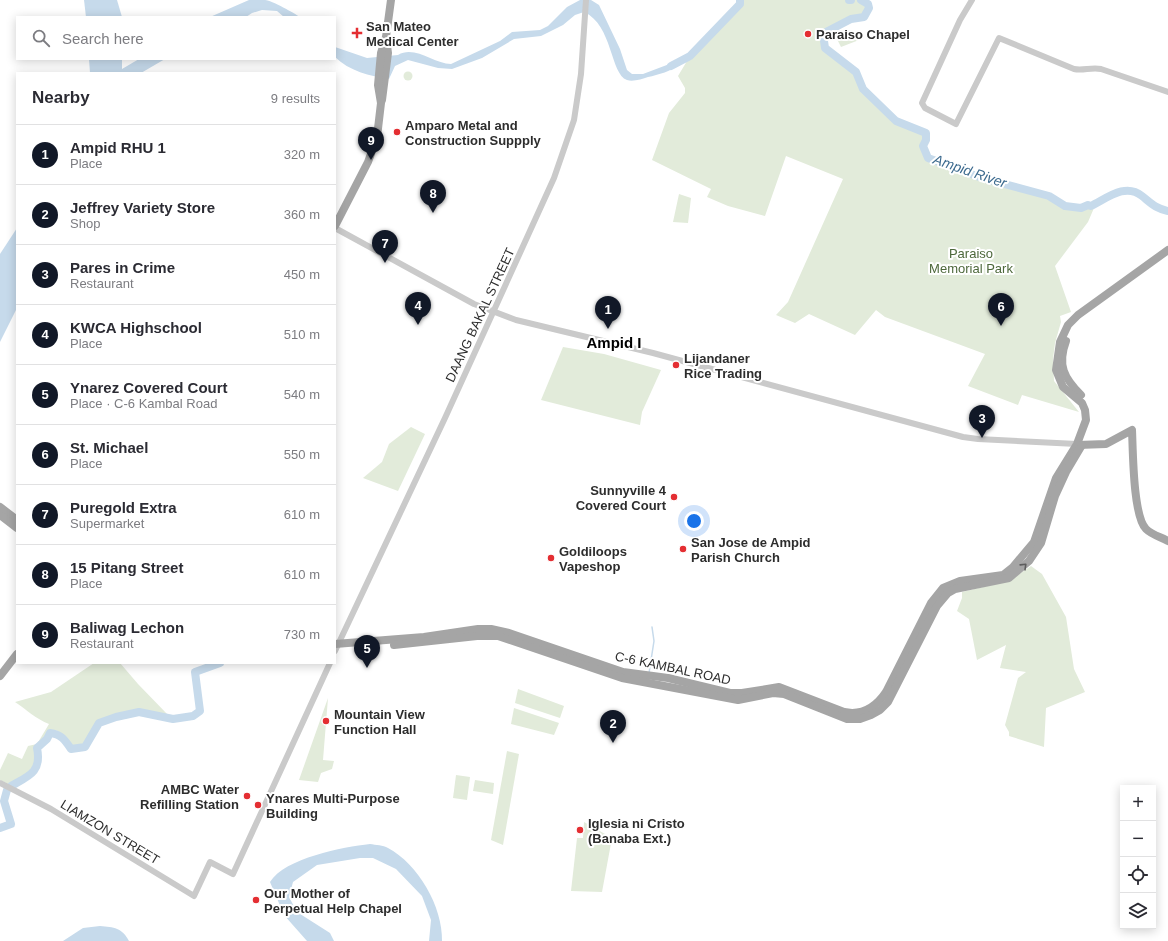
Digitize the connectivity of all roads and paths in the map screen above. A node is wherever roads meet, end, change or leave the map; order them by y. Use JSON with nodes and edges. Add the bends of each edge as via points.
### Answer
{"nodes":[{"id":1,"x":391,"y":0,"type":"edge"},
{"id":2,"x":586,"y":0,"type":"edge"},
{"id":3,"x":972,"y":0,"type":"edge"},
{"id":4,"x":1168,"y":92,"type":"edge"},
{"id":5,"x":336,"y":225,"type":"edge"},
{"id":6,"x":336,"y":228,"type":"edge"},
{"id":7,"x":1168,"y":250,"type":"edge"},
{"id":8,"x":1168,"y":255,"type":"edge"},
{"id":9,"x":493,"y":313,"type":"junction"},
{"id":10,"x":1080,"y":445,"type":"junction"},
{"id":11,"x":0,"y":507,"type":"edge"},
{"id":12,"x":0,"y":515,"type":"edge"},
{"id":13,"x":16,"y":519,"type":"edge"},
{"id":14,"x":16,"y":527,"type":"edge"},
{"id":15,"x":1168,"y":540,"type":"edge"},
{"id":16,"x":336,"y":647,"type":"edge"},
{"id":17,"x":16,"y":655,"type":"edge"},
{"id":18,"x":330,"y":664,"type":"edge"},
{"id":19,"x":0,"y":676,"type":"edge"},
{"id":20,"x":0,"y":783,"type":"edge"}],
"edges":[{"from":1,"to":5,"type":"main road","via":[[379,125],[374,146]]},
{"from":2,"to":9,"type":"street","name":"DAANG BAKAL STREET","via":[[581,74],[574,120],[554,178]]},
{"from":3,"to":4,"type":"street","via":[[928,86],[922,105],[956,124],[997,39],[1001,38],[1049,60],[1080,70],[1101,69]]},
{"from":6,"to":9,"type":"street","via":[[422,277]]},
{"from":7,"to":10,"type":"main road","name":"C-6 KAMBAL ROAD","via":[[1078,315],[1062,336],[1057,354],[1057,375],[1063,387],[1082,403],[1086,413]]},
{"from":8,"to":10,"type":"main road","name":"C-6 KAMBAL ROAD","via":[[1081,319],[1067,338],[1062,355],[1064,373],[1067,381],[1086,401],[1090,412],[1090,420]]},
{"from":9,"to":10,"type":"street","via":[[653,353],[963,437]]},
{"from":9,"to":16,"type":"street","name":"DAANG BAKAL STREET"},
{"from":10,"to":15,"type":"main road","via":[[1106,444],[1132,430],[1137,509],[1141,522],[1152,534]]},
{"from":10,"to":16,"type":"main road","name":"C-6 KAMBAL ROAD","via":[[1055,496],[1039,547],[1029,561],[1009,578],[962,586],[948,593],[937,606],[912,649],[885,706],[871,715],[854,720],[842,718],[784,694],[773,693],[738,700],[628,679],[494,636]]},
{"from":11,"to":13,"type":"main road"},
{"from":12,"to":14,"type":"main road"},
{"from":17,"to":19,"type":"main road"},
{"from":18,"to":20,"type":"street","name":"LIAMZON STREET","via":[[233,874],[210,862],[194,896],[51,809]]}]}
